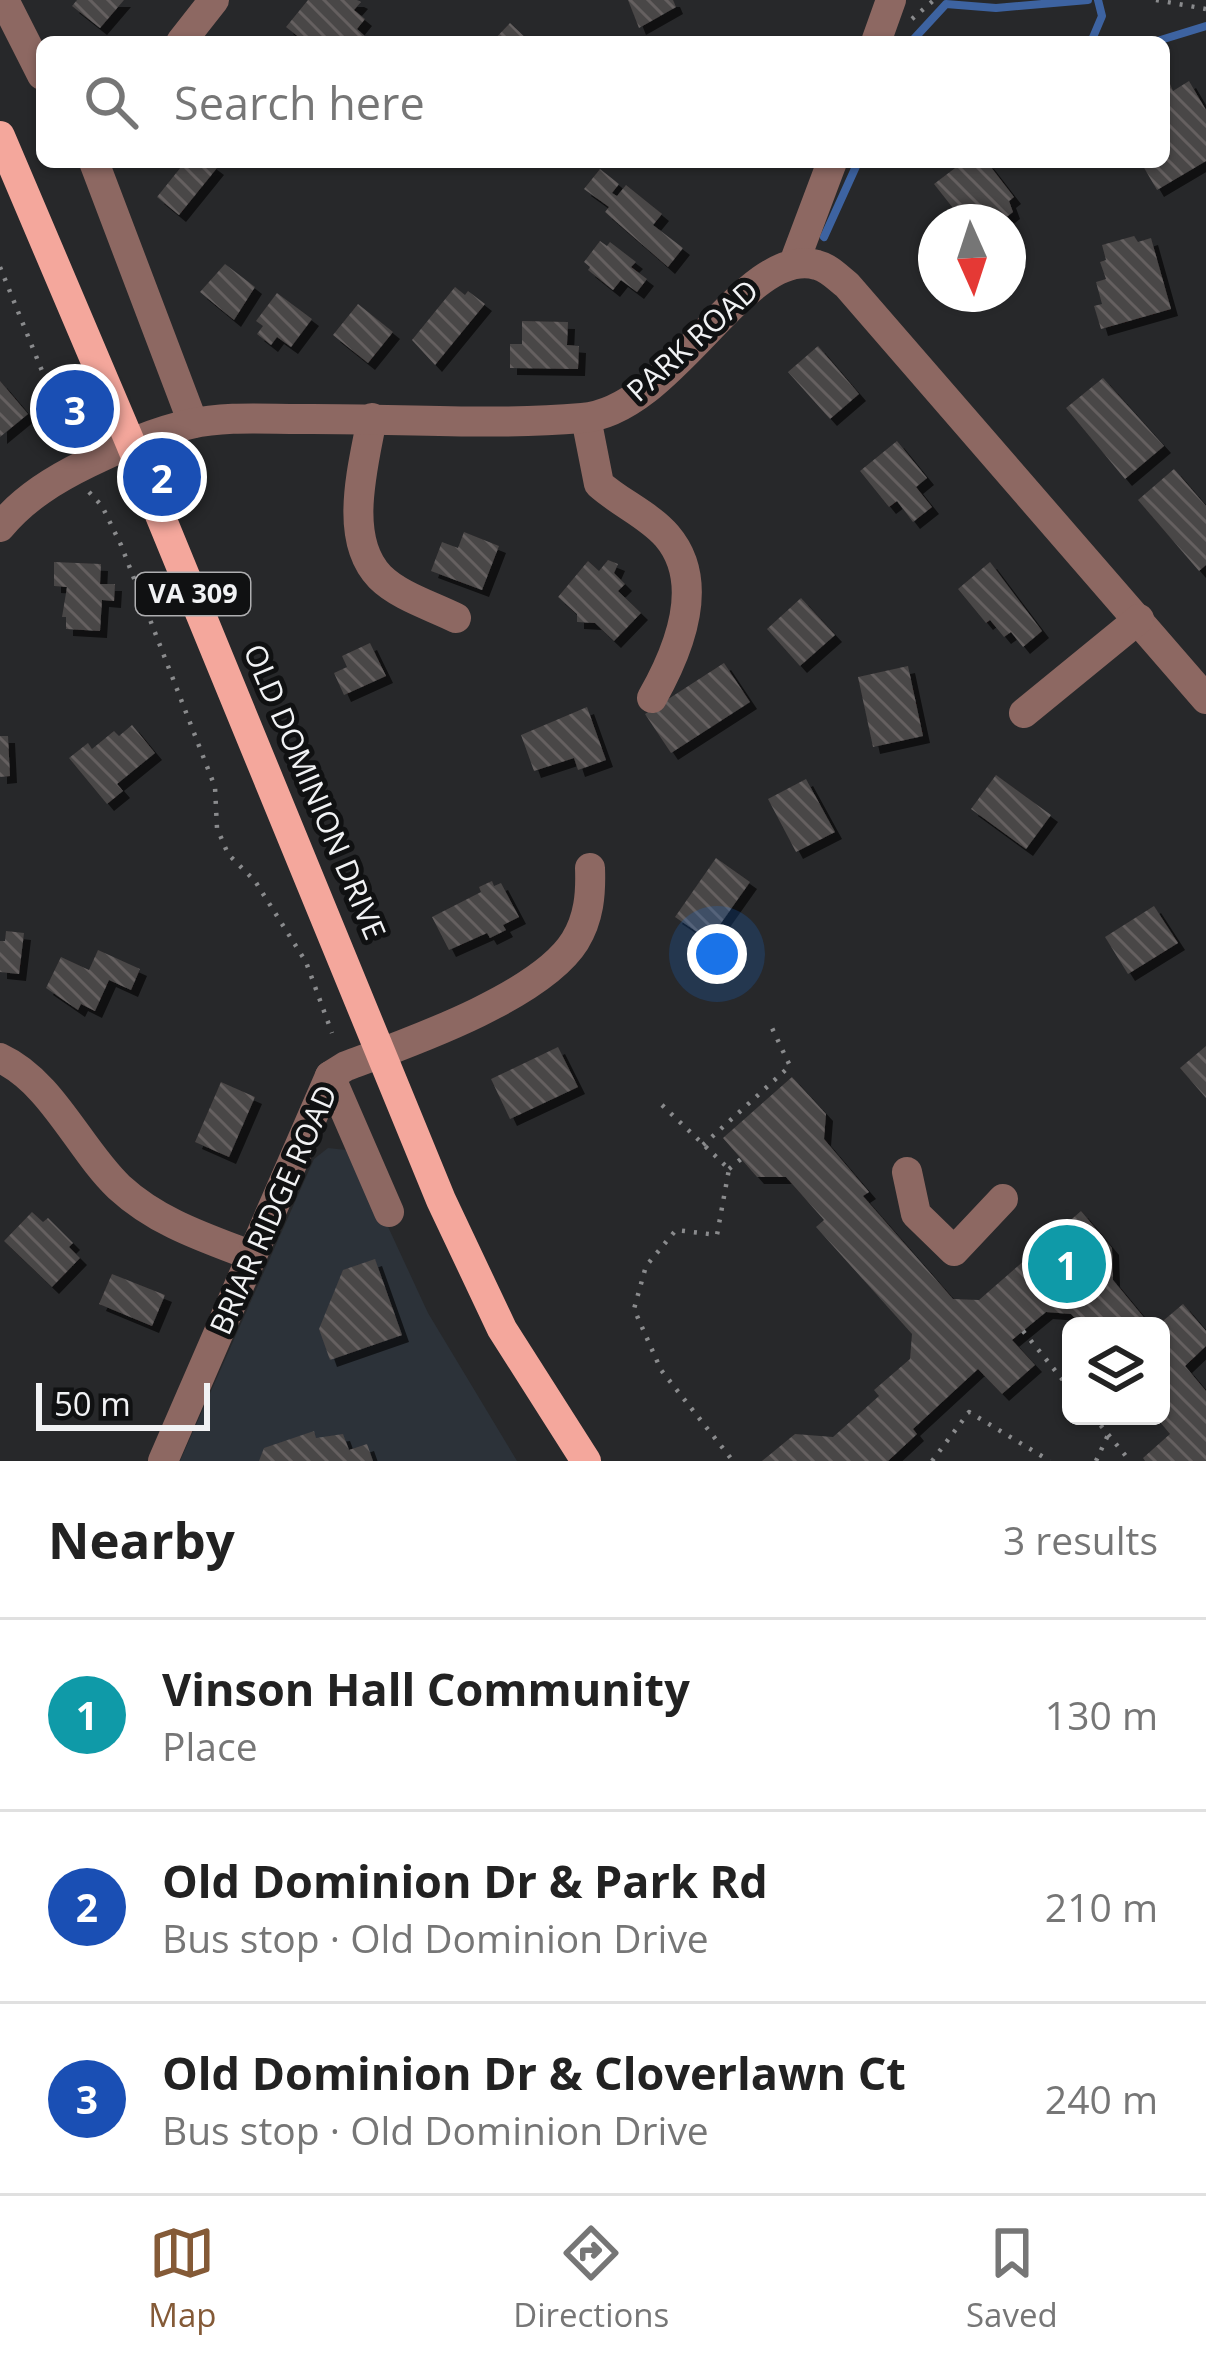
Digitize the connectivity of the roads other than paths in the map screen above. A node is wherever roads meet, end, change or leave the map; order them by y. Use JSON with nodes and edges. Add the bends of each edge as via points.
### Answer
{"nodes":[{"id":1,"x":4,"y":0,"type":"edge"},
{"id":2,"x":214,"y":0,"type":"edge"},
{"id":3,"x":891,"y":0,"type":"edge"},
{"id":4,"x":187,"y":36,"type":"edge"},
{"id":5,"x":878,"y":36,"type":"edge"},
{"id":6,"x":36,"y":63,"type":"edge"},
{"id":7,"x":0,"y":136,"type":"edge"},
{"id":8,"x":96,"y":168,"type":"edge"},
{"id":9,"x":830,"y":168,"type":"edge"},
{"id":10,"x":794,"y":263,"type":"junction"},
{"id":11,"x":372,"y":418,"type":"junction"},
{"id":12,"x":586,"y":418,"type":"junction"},
{"id":13,"x":193,"y":423,"type":"junction"},
{"id":14,"x":130,"y":442,"type":"junction"},
{"id":15,"x":0,"y":526,"type":"edge"},
{"id":16,"x":456,"y":617,"type":"dead end"},
{"id":17,"x":1139,"y":619,"type":"junction"},
{"id":18,"x":652,"y":698,"type":"dead end"},
{"id":19,"x":1206,"y":699,"type":"edge"},
{"id":20,"x":1024,"y":713,"type":"dead end"},
{"id":21,"x":590,"y":868,"type":"dead end"},
{"id":22,"x":383,"y":1052,"type":"junction"},
{"id":23,"x":0,"y":1058,"type":"edge"},
{"id":24,"x":330,"y":1076,"type":"junction"},
{"id":25,"x":907,"y":1172,"type":"dead end"},
{"id":26,"x":1003,"y":1199,"type":"dead end"},
{"id":27,"x":389,"y":1212,"type":"dead end"},
{"id":28,"x":250,"y":1255,"type":"junction"},
{"id":29,"x":163,"y":1461,"type":"edge"},
{"id":30,"x":586,"y":1461,"type":"edge"}],
"edges":[{"from":1,"to":6,"type":"street"},
{"from":2,"to":4,"type":"street"},
{"from":3,"to":5,"type":"street"},
{"from":7,"to":14,"type":"main road","name":"OLD DOMINION DRIVE","number":"VA 309"},
{"from":8,"to":13,"type":"street"},
{"from":9,"to":10,"type":"street"},
{"from":10,"to":12,"type":"street","name":"PARK ROAD","via":[[750,286],[630,403]]},
{"from":10,"to":17,"type":"street","name":"PARK ROAD","via":[[819,265],[847,285]]},
{"from":11,"to":12,"type":"street","name":"PARK ROAD"},
{"from":11,"to":13,"type":"street","name":"PARK ROAD"},
{"from":11,"to":16,"type":"street","via":[[359,497],[371,564],[399,590]]},
{"from":12,"to":18,"type":"street","via":[[598,484],[667,536],[686,581],[677,647]]},
{"from":13,"to":14,"type":"street","name":"PARK ROAD"},
{"from":14,"to":15,"type":"street","name":"PARK ROAD","via":[[45,485]]},
{"from":14,"to":22,"type":"main road","name":"OLD DOMINION DRIVE","number":"VA 309"},
{"from":17,"to":19,"type":"street","name":"PARK ROAD"},
{"from":17,"to":20,"type":"street"},
{"from":21,"to":22,"type":"street","name":"BRIAR RIDGE ROAD","via":[[586,919],[560,960],[495,1003]]},
{"from":22,"to":24,"type":"street","name":"BRIAR RIDGE ROAD"},
{"from":22,"to":30,"type":"main road","name":"OLD DOMINION DRIVE","number":"VA 309","via":[[502,1329]]},
{"from":23,"to":28,"type":"street","via":[[27,1075],[144,1208]]},
{"from":24,"to":27,"type":"street"},
{"from":24,"to":28,"type":"street","name":"BRIAR RIDGE ROAD"},
{"from":25,"to":26,"type":"street","via":[[916,1214],[954,1251]]},
{"from":28,"to":29,"type":"street","name":"BRIAR RIDGE ROAD"}]}
